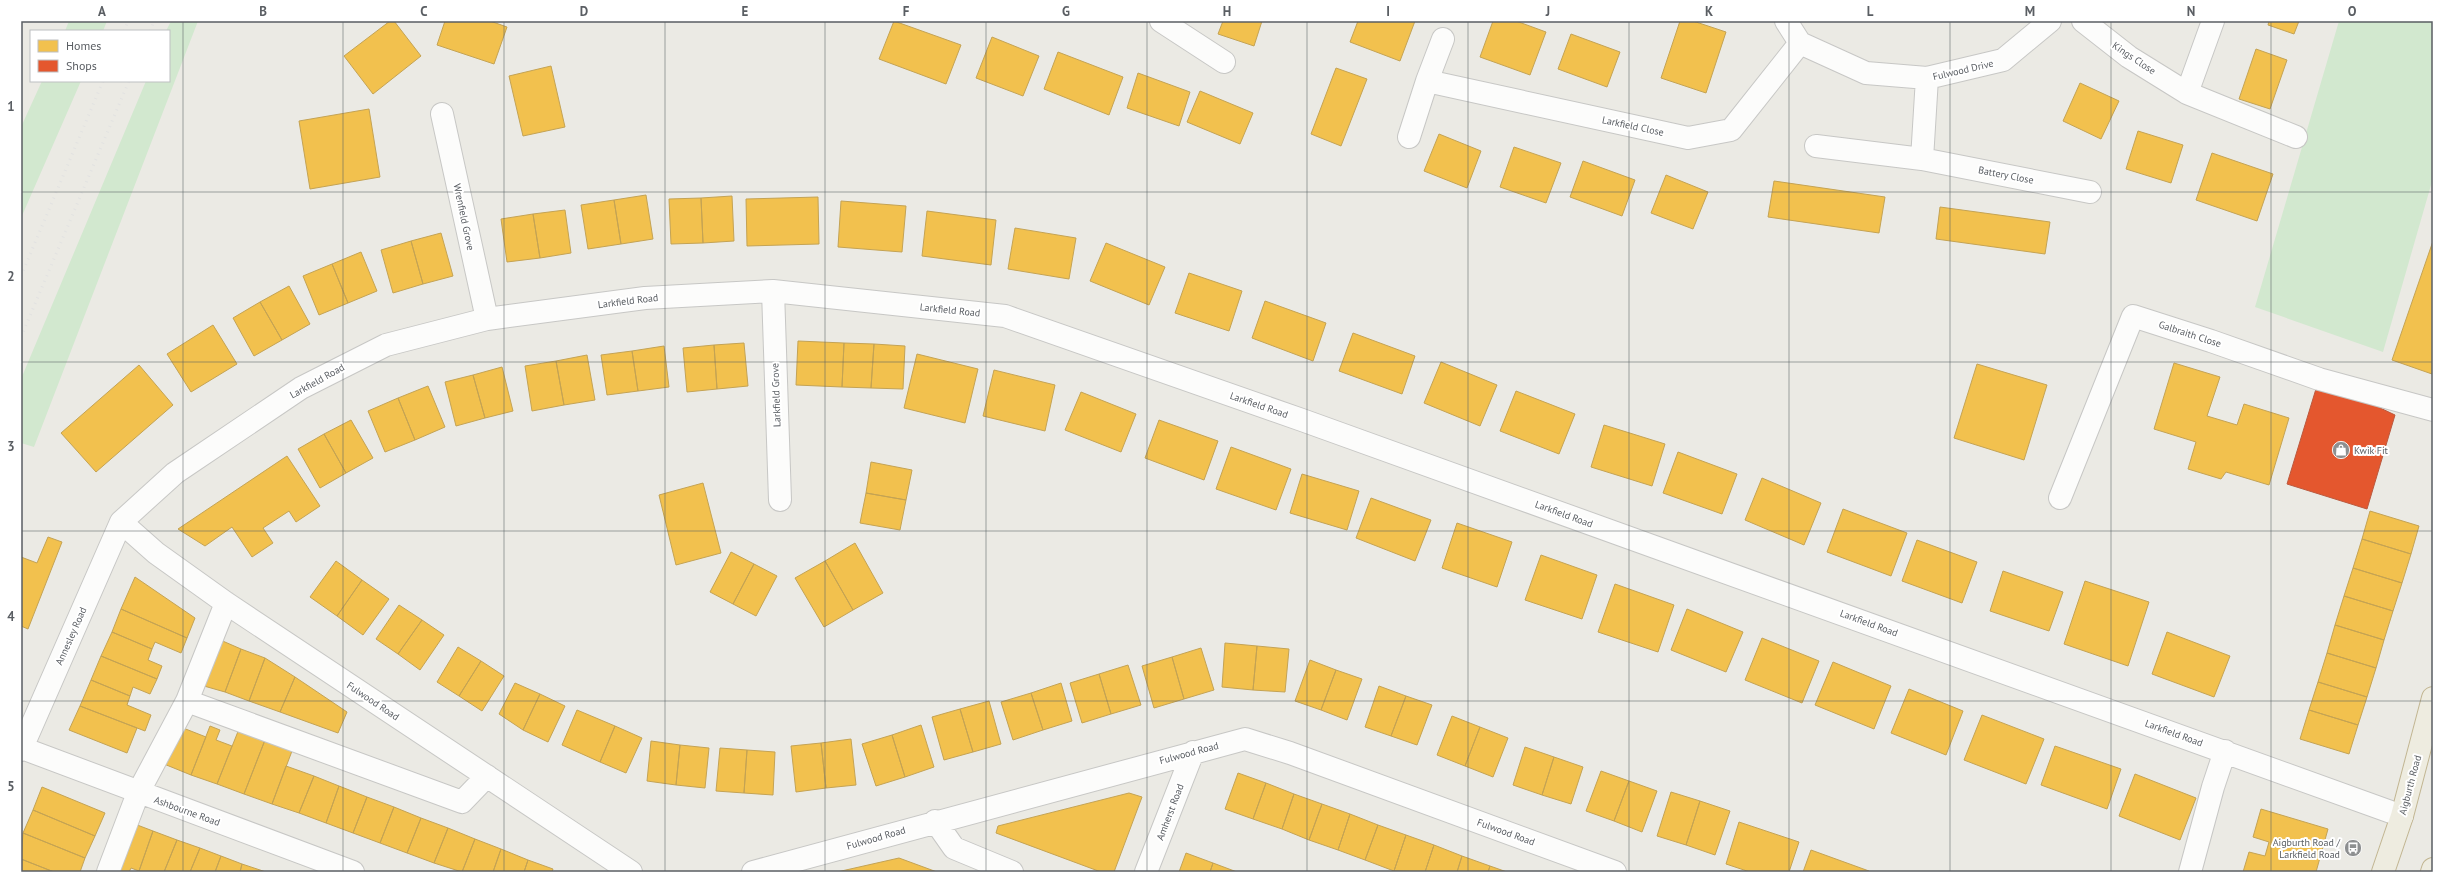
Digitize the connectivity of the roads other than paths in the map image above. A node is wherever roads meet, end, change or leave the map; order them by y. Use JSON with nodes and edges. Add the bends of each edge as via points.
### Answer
{"nodes":[{"id":1,"x":1161,"y":21,"type":"edge"},
{"id":2,"x":1786,"y":21,"type":"edge"},
{"id":3,"x":2050,"y":21,"type":"edge"},
{"id":4,"x":2082,"y":21,"type":"edge"},
{"id":5,"x":2213,"y":21,"type":"edge"},
{"id":6,"x":1443,"y":39,"type":"dead end"},
{"id":7,"x":1800,"y":43,"type":"junction"},
{"id":8,"x":1224,"y":62,"type":"dead end"},
{"id":9,"x":1927,"y":78,"type":"junction"},
{"id":10,"x":1427,"y":81,"type":"junction"},
{"id":11,"x":2187,"y":92,"type":"junction"},
{"id":12,"x":442,"y":114,"type":"dead end"},
{"id":13,"x":1409,"y":137,"type":"dead end"},
{"id":14,"x":2296,"y":137,"type":"dead end"},
{"id":15,"x":1816,"y":146,"type":"dead end"},
{"id":16,"x":1922,"y":159,"type":"junction"},
{"id":17,"x":2090,"y":192,"type":"dead end"},
{"id":18,"x":773,"y":291,"type":"junction"},
{"id":19,"x":486,"y":320,"type":"junction"},
{"id":20,"x":2433,"y":410,"type":"edge"},
{"id":21,"x":2060,"y":498,"type":"dead end"},
{"id":22,"x":780,"y":500,"type":"dead end"},
{"id":23,"x":121,"y":522,"type":"junction"},
{"id":24,"x":226,"y":603,"type":"junction"},
{"id":25,"x":2433,"y":698,"type":"edge"},
{"id":26,"x":187,"y":701,"type":"junction"},
{"id":27,"x":21,"y":749,"type":"edge"},
{"id":28,"x":2225,"y":751,"type":"junction"},
{"id":29,"x":1193,"y":752,"type":"junction"},
{"id":30,"x":486,"y":776,"type":"junction"},
{"id":31,"x":138,"y":793,"type":"junction"},
{"id":32,"x":2402,"y":816,"type":"junction"},
{"id":33,"x":935,"y":821,"type":"junction"},
{"id":34,"x":976,"y":865,"type":"edge"},
{"id":35,"x":2433,"y":869,"type":"edge"},
{"id":36,"x":108,"y":872,"type":"edge"},
{"id":37,"x":353,"y":872,"type":"edge"},
{"id":38,"x":631,"y":872,"type":"edge"},
{"id":39,"x":753,"y":872,"type":"edge"},
{"id":40,"x":1012,"y":872,"type":"edge"},
{"id":41,"x":1146,"y":872,"type":"edge"},
{"id":42,"x":1615,"y":872,"type":"edge"},
{"id":43,"x":2190,"y":872,"type":"edge"},
{"id":44,"x":2383,"y":872,"type":"edge"},
{"id":45,"x":2432,"y":872,"type":"edge"}],
"edges":[{"from":1,"to":8,"type":"street"},
{"from":2,"to":7,"type":"street"},
{"from":3,"to":9,"type":"street","name":"Fulwood Drive","via":[[2003,60]]},
{"from":4,"to":11,"type":"street","name":"Kings Close","via":[[2129,57]]},
{"from":5,"to":11,"type":"street"},
{"from":6,"to":10,"type":"street"},
{"from":7,"to":9,"type":"street","name":"Fulwood Drive","via":[[1866,73]]},
{"from":7,"to":10,"type":"street","name":"Larkfield Close","via":[[1731,130],[1688,138]]},
{"from":9,"to":16,"type":"street"},
{"from":10,"to":13,"type":"street"},
{"from":11,"to":14,"type":"street","name":"Kings Close"},
{"from":12,"to":19,"type":"street","name":"Wrenfield Grove"},
{"from":15,"to":16,"type":"street","name":"Battery Close"},
{"from":16,"to":17,"type":"street","name":"Battery Close"},
{"from":18,"to":19,"type":"street","name":"Larkfield Road","via":[[645,298]]},
{"from":18,"to":22,"type":"street","name":"Larkfield Grove"},
{"from":18,"to":28,"type":"street","name":"Larkfield Road","via":[[1005,316]]},
{"from":19,"to":23,"type":"street","name":"Larkfield Road","via":[[386,345],[301,388],[175,473]]},
{"from":20,"to":21,"type":"street","name":"Galbraith Close","via":[[2319,379],[2133,316]]},
{"from":23,"to":24,"type":"street","name":"Fulwood Road","via":[[156,553]]},
{"from":23,"to":27,"type":"street","name":"Annesley Road"},
{"from":24,"to":26,"type":"street"},
{"from":24,"to":30,"type":"street","name":"Fulwood Road"},
{"from":25,"to":32,"type":"highway","name":"Aigburth Road"},
{"from":26,"to":30,"type":"street","via":[[462,802]]},
{"from":26,"to":31,"type":"street"},
{"from":27,"to":31,"type":"street","name":"Ashbourne Road"},
{"from":28,"to":32,"type":"street","name":"Larkfield Road"},
{"from":28,"to":43,"type":"street"},
{"from":29,"to":33,"type":"street","name":"Fulwood Road"},
{"from":29,"to":41,"type":"street","name":"Amherst Road"},
{"from":29,"to":42,"type":"street","name":"Fulwood Road","via":[[1245,738]]},
{"from":30,"to":38,"type":"street","name":"Fulwood Road"},
{"from":31,"to":36,"type":"street"},
{"from":31,"to":37,"type":"street","name":"Ashbourne Road"},
{"from":32,"to":44,"type":"highway","name":"Aigburth Road"},
{"from":33,"to":34,"type":"street","via":[[954,848]]},
{"from":33,"to":39,"type":"street","name":"Fulwood Road"},
{"from":34,"to":40,"type":"street"},
{"from":35,"to":45,"type":"highway"}]}
